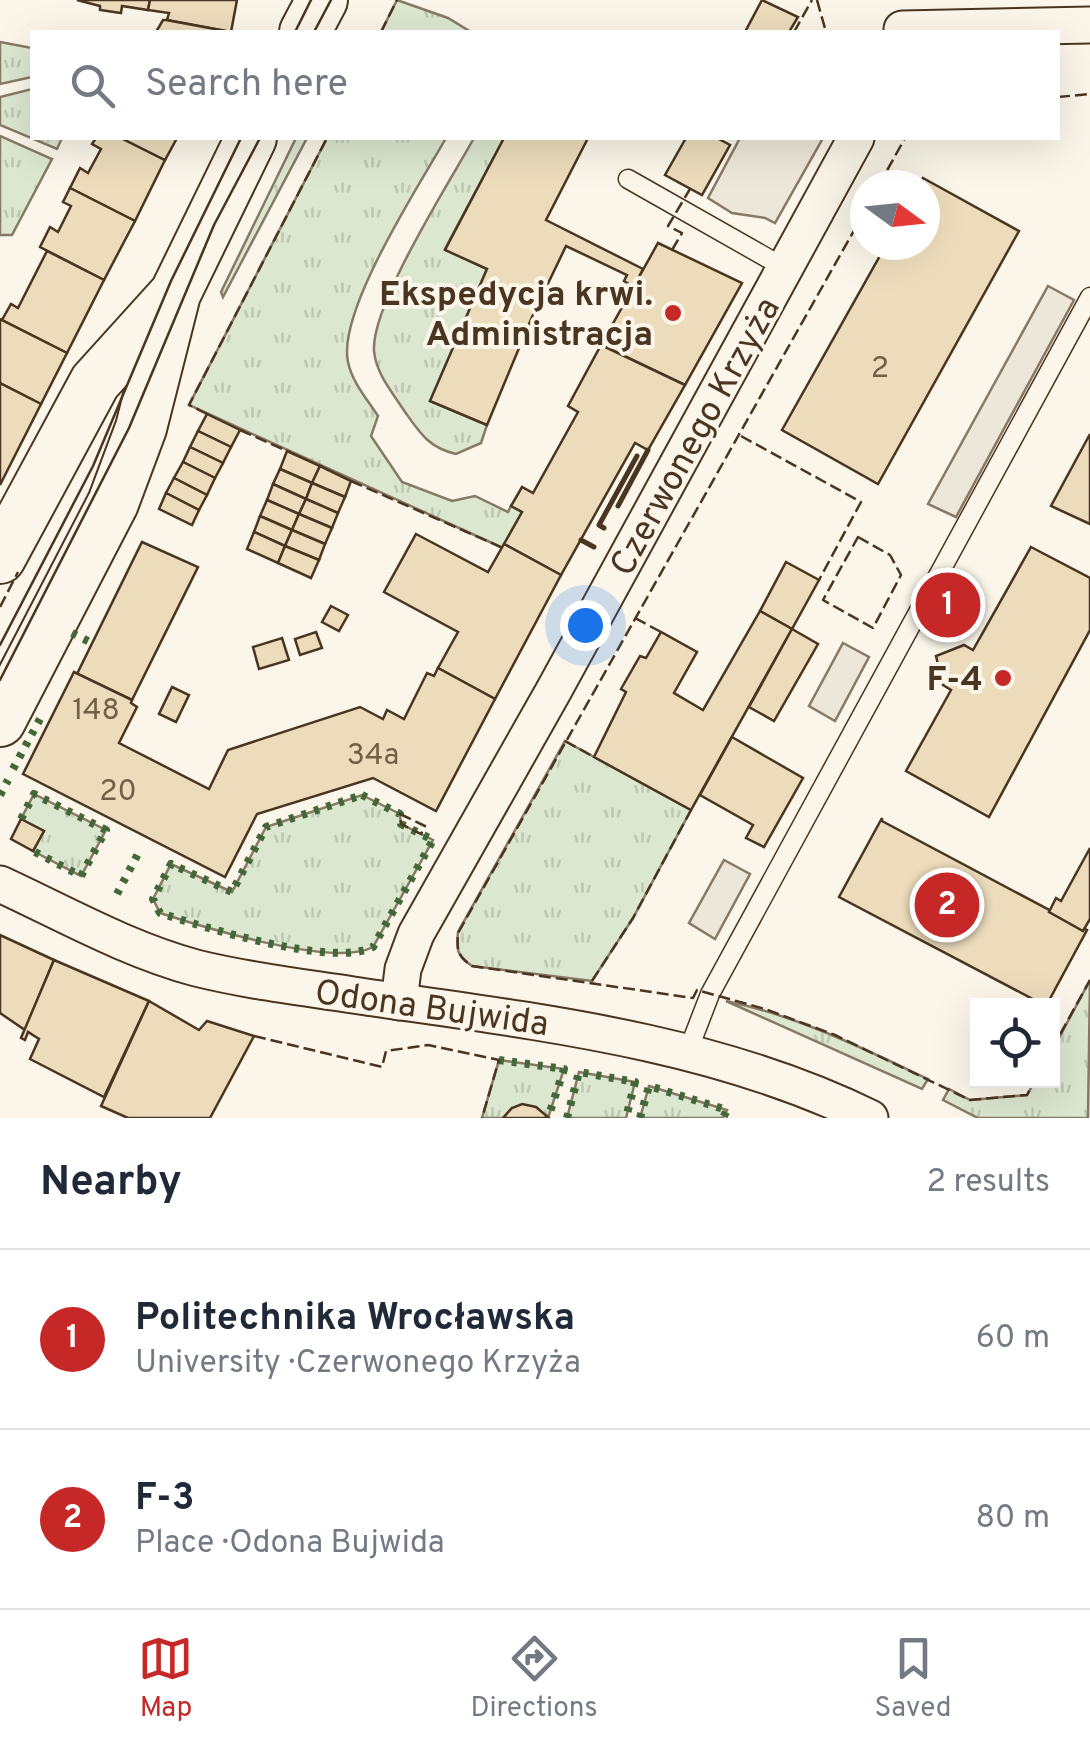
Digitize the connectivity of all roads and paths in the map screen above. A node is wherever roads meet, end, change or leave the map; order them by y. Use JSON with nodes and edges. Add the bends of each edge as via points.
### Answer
{"nodes":[{"id":1,"x":322,"y":0,"type":"edge"},
{"id":2,"x":899,"y":20,"type":"edge"},
{"id":3,"x":1090,"y":24,"type":"edge"},
{"id":4,"x":306,"y":30,"type":"edge"},
{"id":5,"x":249,"y":140,"type":"edge"},
{"id":6,"x":855,"y":140,"type":"edge"},
{"id":7,"x":628,"y":179,"type":"dead end"},
{"id":8,"x":784,"y":268,"type":"junction"},
{"id":9,"x":174,"y":294,"type":"junction"},
{"id":10,"x":1090,"y":298,"type":"edge"},
{"id":11,"x":0,"y":558,"type":"edge"},
{"id":12,"x":0,"y":721,"type":"edge"},
{"id":13,"x":0,"y":884,"type":"edge"},
{"id":14,"x":399,"y":1002,"type":"junction"},
{"id":15,"x":688,"y":1051,"type":"junction"},
{"id":16,"x":870,"y":1118,"type":"edge"}],
"edges":[{"from":1,"to":4,"type":"street"},
{"from":2,"to":3,"type":"street"},
{"from":5,"to":9,"type":"street"},
{"from":6,"to":8,"type":"street","name":"Czerwonego Krzyża"},
{"from":7,"to":8,"type":"lane"},
{"from":8,"to":14,"type":"street","name":"Czerwonego Krzyża","via":[[416,934]]},
{"from":9,"to":11,"type":"street","via":[[95,382]]},
{"from":9,"to":12,"type":"street","via":[[141,428],[113,504]]},
{"from":10,"to":15,"type":"lane","via":[[710,994]]},
{"from":13,"to":14,"type":"street","name":"Odona Bujwida","via":[[193,967]]},
{"from":14,"to":15,"type":"street","name":"Odona Bujwida"},
{"from":15,"to":16,"type":"street","name":"Odona Bujwida"}]}
